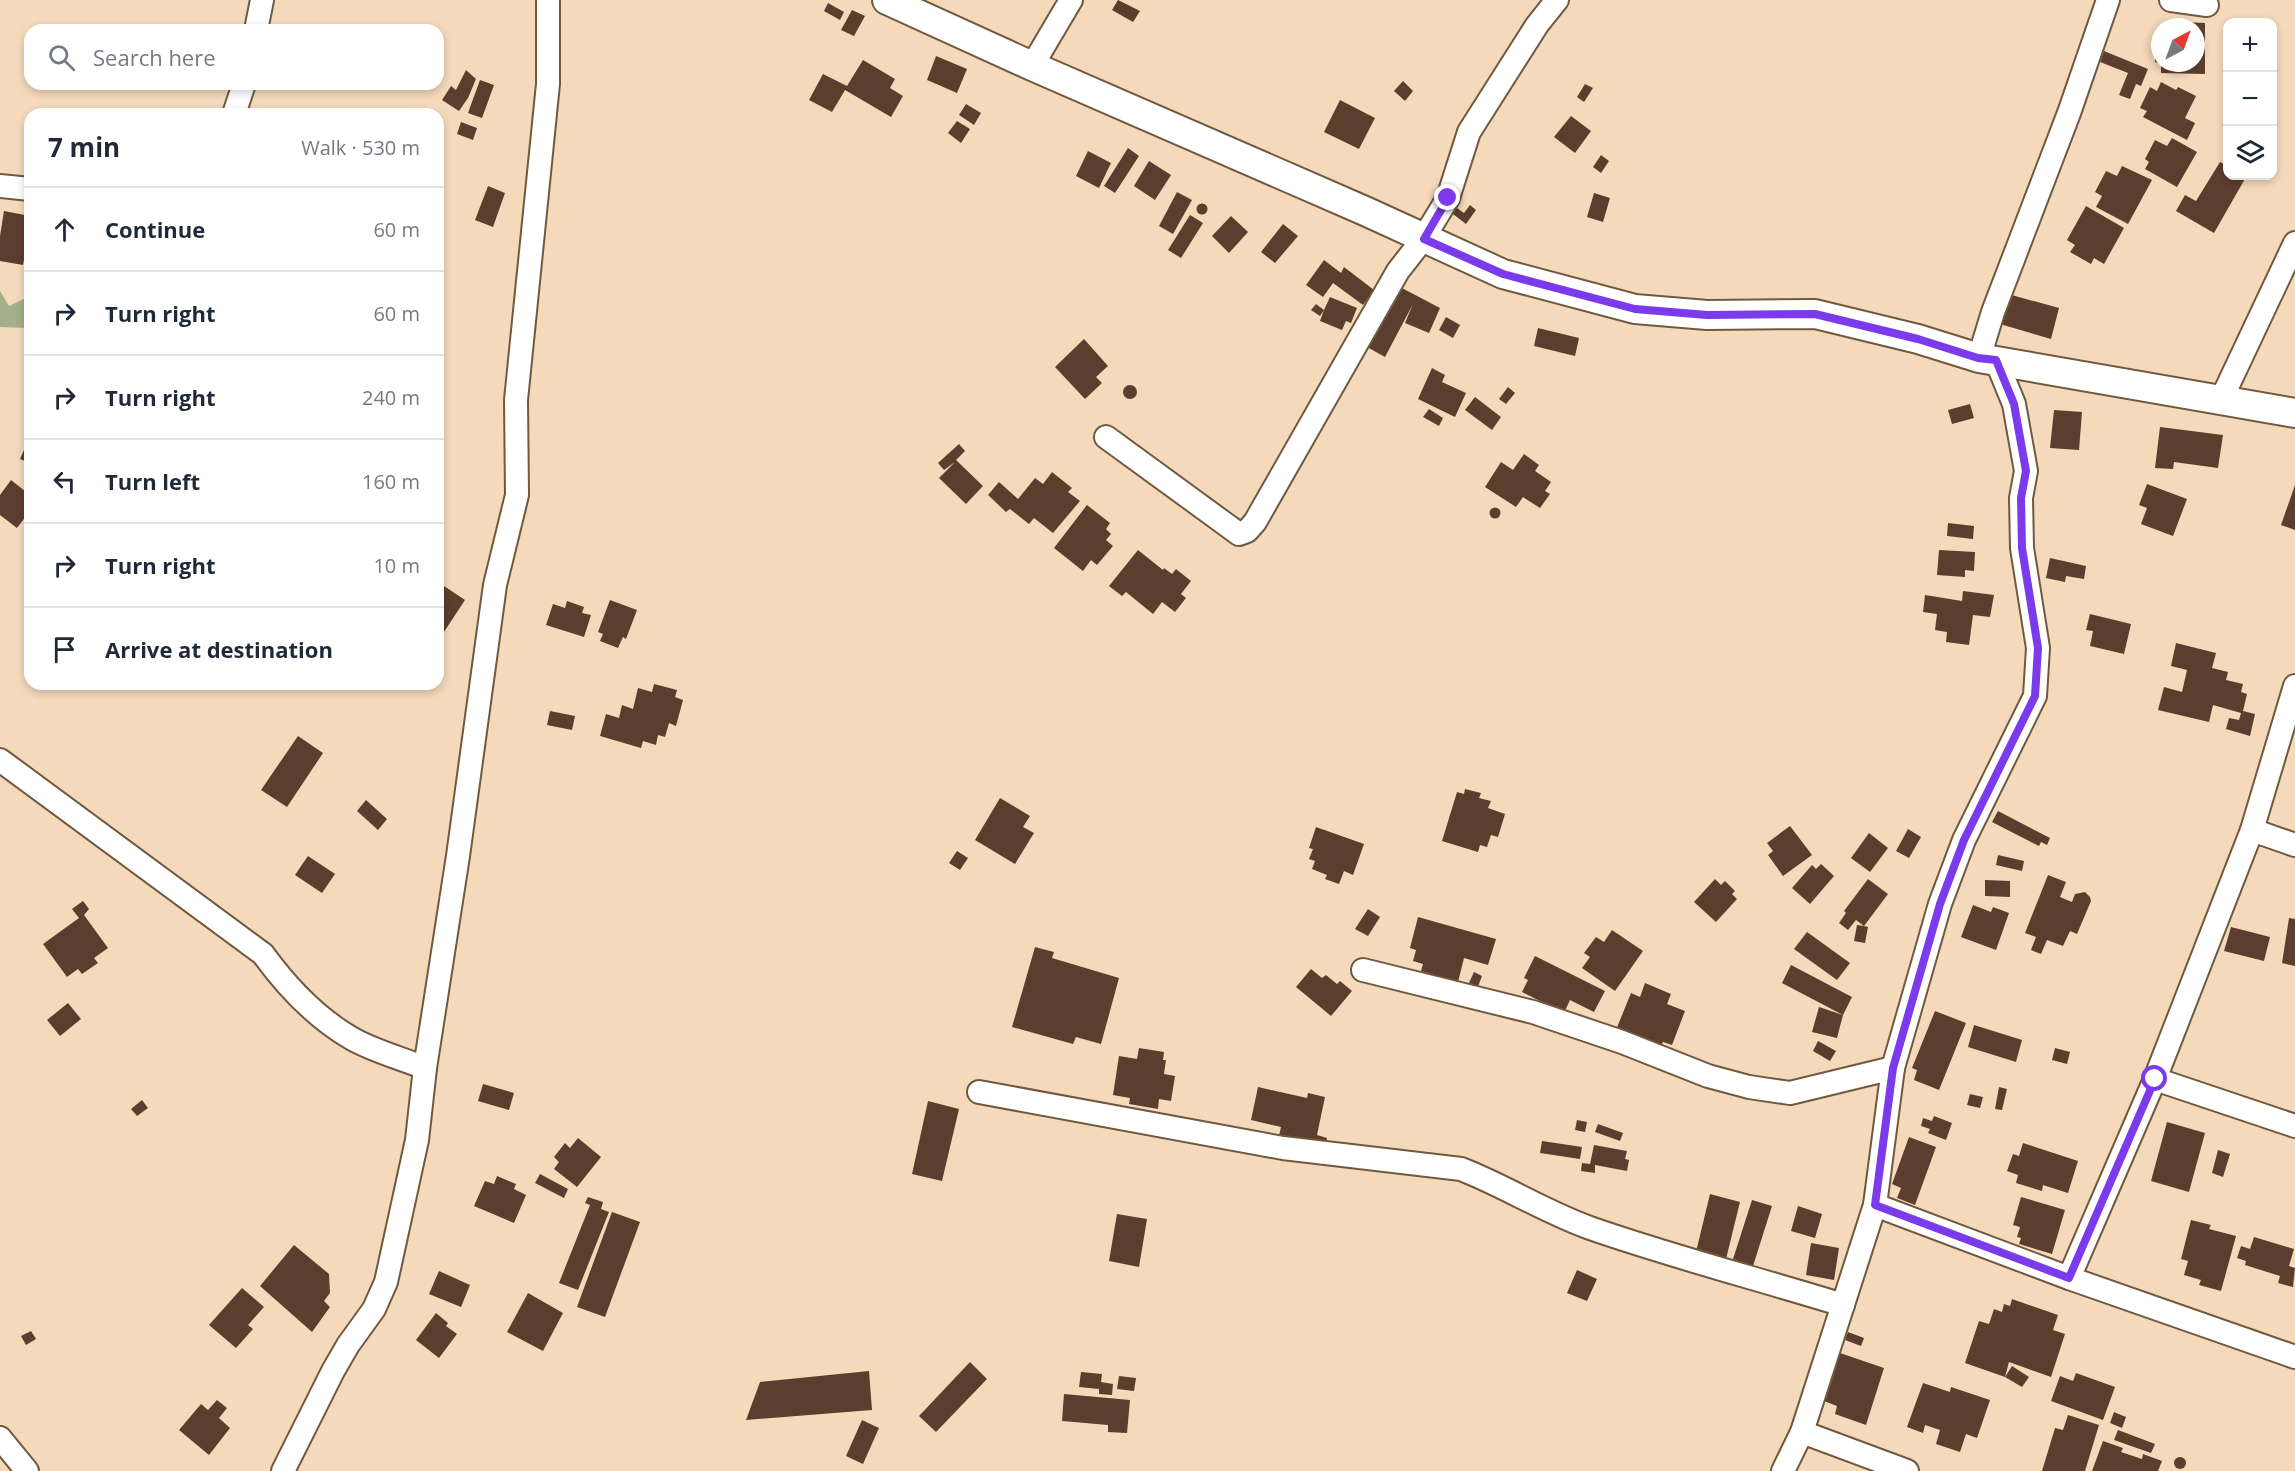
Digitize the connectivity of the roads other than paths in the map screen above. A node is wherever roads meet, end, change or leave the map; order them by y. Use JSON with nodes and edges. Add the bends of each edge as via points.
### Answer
{"nodes":[{"id":1,"x":262,"y":0,"type":"edge"},
{"id":2,"x":548,"y":0,"type":"edge"},
{"id":3,"x":887,"y":0,"type":"edge"},
{"id":4,"x":1071,"y":0,"type":"edge"},
{"id":5,"x":1557,"y":0,"type":"edge"},
{"id":6,"x":2108,"y":0,"type":"edge"},
{"id":7,"x":2171,"y":0,"type":"edge"},
{"id":8,"x":2207,"y":5,"type":"dead end"},
{"id":9,"x":257,"y":24,"type":"edge"},
{"id":10,"x":1032,"y":66,"type":"junction"},
{"id":11,"x":242,"y":90,"type":"edge"},
{"id":12,"x":236,"y":108,"type":"edge"},
{"id":13,"x":0,"y":186,"type":"edge"},
{"id":14,"x":24,"y":188,"type":"edge"},
{"id":15,"x":1424,"y":239,"type":"junction"},
{"id":16,"x":2295,"y":243,"type":"edge"},
{"id":17,"x":1987,"y":359,"type":"junction"},
{"id":18,"x":2221,"y":400,"type":"junction"},
{"id":19,"x":2295,"y":413,"type":"edge"},
{"id":20,"x":1106,"y":437,"type":"dead end"},
{"id":21,"x":2295,"y":686,"type":"edge"},
{"id":22,"x":0,"y":760,"type":"edge"},
{"id":23,"x":2252,"y":830,"type":"junction"},
{"id":24,"x":2295,"y":845,"type":"edge"},
{"id":25,"x":1363,"y":970,"type":"dead end"},
{"id":26,"x":425,"y":1068,"type":"junction"},
{"id":27,"x":1893,"y":1068,"type":"junction"},
{"id":28,"x":2155,"y":1079,"type":"junction"},
{"id":29,"x":979,"y":1092,"type":"dead end"},
{"id":30,"x":2295,"y":1126,"type":"edge"},
{"id":31,"x":1875,"y":1205,"type":"junction"},
{"id":32,"x":2069,"y":1278,"type":"junction"},
{"id":33,"x":1843,"y":1305,"type":"junction"},
{"id":34,"x":2295,"y":1357,"type":"edge"},
{"id":35,"x":1802,"y":1432,"type":"junction"},
{"id":36,"x":0,"y":1438,"type":"edge"},
{"id":37,"x":27,"y":1471,"type":"edge"},
{"id":38,"x":283,"y":1471,"type":"edge"},
{"id":39,"x":1783,"y":1471,"type":"edge"},
{"id":40,"x":1907,"y":1471,"type":"edge"}],
"edges":[{"from":1,"to":9,"type":"street"},
{"from":2,"to":26,"type":"street","via":[[548,84],[516,400],[517,495],[495,585]]},
{"from":3,"to":10,"type":"street"},
{"from":4,"to":10,"type":"street"},
{"from":5,"to":15,"type":"street","via":[[1469,132],[1448,198]]},
{"from":6,"to":17,"type":"street","via":[[2070,113],[1993,312]]},
{"from":7,"to":8,"type":"street"},
{"from":10,"to":15,"type":"street"},
{"from":11,"to":12,"type":"street"},
{"from":13,"to":14,"type":"street"},
{"from":15,"to":17,"type":"street","via":[[1503,274],[1635,309],[1707,315],[1815,314]]},
{"from":15,"to":20,"type":"street","via":[[1398,271],[1247,531],[1239,534]]},
{"from":16,"to":18,"type":"street"},
{"from":17,"to":18,"type":"street"},
{"from":17,"to":27,"type":"street","via":[[2014,404],[2026,471],[2021,498],[2022,548],[2038,648],[2035,696],[1964,840],[1940,904]]},
{"from":18,"to":19,"type":"street"},
{"from":21,"to":23,"type":"street"},
{"from":22,"to":26,"type":"street","via":[[263,954],[313,1011],[352,1038]]},
{"from":23,"to":24,"type":"street"},
{"from":23,"to":28,"type":"street"},
{"from":25,"to":27,"type":"street","via":[[1533,1012],[1708,1076],[1749,1087],[1790,1093]]},
{"from":26,"to":38,"type":"street","via":[[417,1140],[386,1282],[374,1309],[333,1371]]},
{"from":27,"to":31,"type":"street"},
{"from":28,"to":30,"type":"street"},
{"from":28,"to":32,"type":"street"},
{"from":29,"to":33,"type":"street","via":[[1283,1148],[1461,1169],[1589,1228]]},
{"from":31,"to":32,"type":"street"},
{"from":31,"to":33,"type":"street"},
{"from":32,"to":34,"type":"street"},
{"from":33,"to":35,"type":"street"},
{"from":35,"to":39,"type":"street"},
{"from":35,"to":40,"type":"street"},
{"from":36,"to":37,"type":"street"}]}
